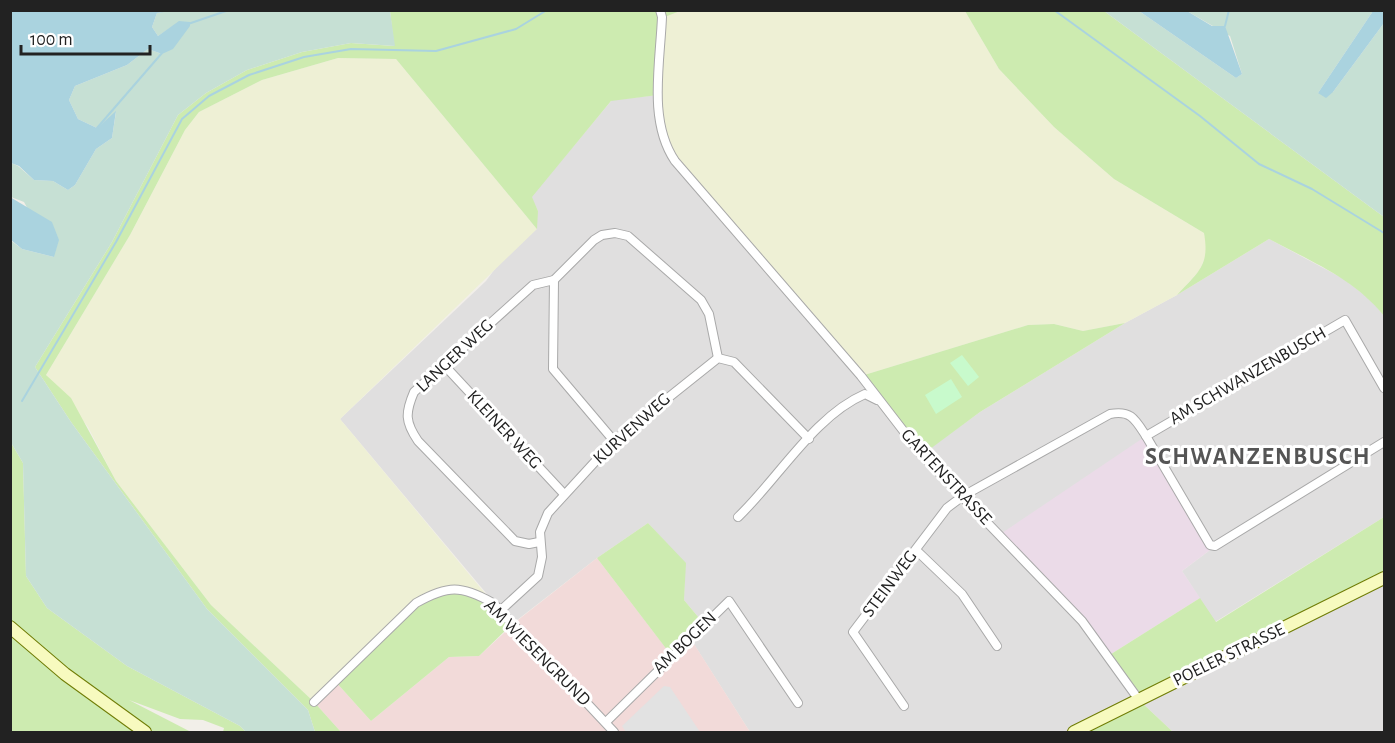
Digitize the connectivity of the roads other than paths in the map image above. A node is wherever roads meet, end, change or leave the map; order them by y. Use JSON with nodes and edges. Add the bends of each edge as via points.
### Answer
{"nodes":[{"id":1,"x":660,"y":10,"type":"edge"},
{"id":2,"x":555,"y":280,"type":"junction"},
{"id":3,"x":718,"y":358,"type":"junction"},
{"id":4,"x":444,"y":365,"type":"junction"},
{"id":5,"x":1384,"y":388,"type":"edge"},
{"id":6,"x":877,"y":400,"type":"junction"},
{"id":7,"x":1146,"y":436,"type":"junction"},
{"id":8,"x":809,"y":439,"type":"junction"},
{"id":9,"x":614,"y":441,"type":"junction"},
{"id":10,"x":1384,"y":442,"type":"edge"},
{"id":11,"x":564,"y":494,"type":"junction"},
{"id":12,"x":963,"y":496,"type":"junction"},
{"id":13,"x":738,"y":517,"type":"dead end"},
{"id":14,"x":539,"y":542,"type":"junction"},
{"id":15,"x":916,"y":550,"type":"junction"},
{"id":16,"x":1384,"y":578,"type":"edge"},
{"id":17,"x":500,"y":611,"type":"junction"},
{"id":18,"x":10,"y":627,"type":"edge"},
{"id":19,"x":997,"y":646,"type":"dead end"},
{"id":20,"x":1139,"y":700,"type":"junction"},
{"id":21,"x":314,"y":702,"type":"dead end"},
{"id":22,"x":798,"y":703,"type":"dead end"},
{"id":23,"x":904,"y":706,"type":"dead end"},
{"id":24,"x":606,"y":723,"type":"junction"},
{"id":25,"x":145,"y":732,"type":"edge"},
{"id":26,"x":614,"y":732,"type":"edge"},
{"id":27,"x":1074,"y":732,"type":"edge"}],
"edges":[{"from":1,"to":6,"type":"street","name":"GARTENSTRASSE","via":[[658,95],[664,144],[861,376]]},
{"from":2,"to":3,"type":"street","name":"LANGER WEG","via":[[594,240],[615,233],[628,236],[701,300],[709,314]]},
{"from":2,"to":4,"type":"street","name":"LANGER WEG","via":[[533,285]]},
{"from":2,"to":9,"type":"street","via":[[553,369]]},
{"from":3,"to":8,"type":"street","via":[[734,362]]},
{"from":3,"to":9,"type":"street","name":"KURVENWEG"},
{"from":4,"to":11,"type":"street","name":"KLEINER WEG"},
{"from":4,"to":14,"type":"street","name":"LANGER WEG","via":[[414,392],[406,417],[409,427],[515,541]]},
{"from":5,"to":7,"type":"street","name":"AM SCHWANZENBUSCH","via":[[1345,320]]},
{"from":6,"to":8,"type":"street","via":[[865,394],[848,401]]},
{"from":6,"to":12,"type":"street","name":"GARTENSTRASSE","via":[[922,455]]},
{"from":7,"to":10,"type":"street","via":[[1210,545],[1215,546]]},
{"from":7,"to":12,"type":"street","via":[[1133,416],[1124,411],[1110,414]]},
{"from":8,"to":13,"type":"street"},
{"from":9,"to":11,"type":"street","name":"KURVENWEG"},
{"from":11,"to":14,"type":"street","name":"KURVENWEG","via":[[548,513]]},
{"from":12,"to":15,"type":"street","name":"STEINWEG","via":[[947,508]]},
{"from":12,"to":20,"type":"street","name":"GARTENSTRASSE","via":[[1082,621]]},
{"from":14,"to":17,"type":"street","name":"KURVENWEG","via":[[542,557],[538,576]]},
{"from":15,"to":19,"type":"street","via":[[962,594]]},
{"from":15,"to":23,"type":"street","name":"STEINWEG","via":[[853,632]]},
{"from":16,"to":20,"type":"main road","name":"POELER STRASSE"},
{"from":17,"to":21,"type":"street","name":"AM WIESENGRUND","via":[[476,594],[455,588],[436,592],[416,603]]},
{"from":17,"to":24,"type":"street","name":"AM WIESENGRUND"},
{"from":18,"to":25,"type":"main road","via":[[65,674]]},
{"from":20,"to":27,"type":"main road","name":"POELER STRASSE"},
{"from":22,"to":24,"type":"street","name":"AM BOGEN","via":[[729,601]]},
{"from":24,"to":26,"type":"street","name":"AM WIESENGRUND"}]}
